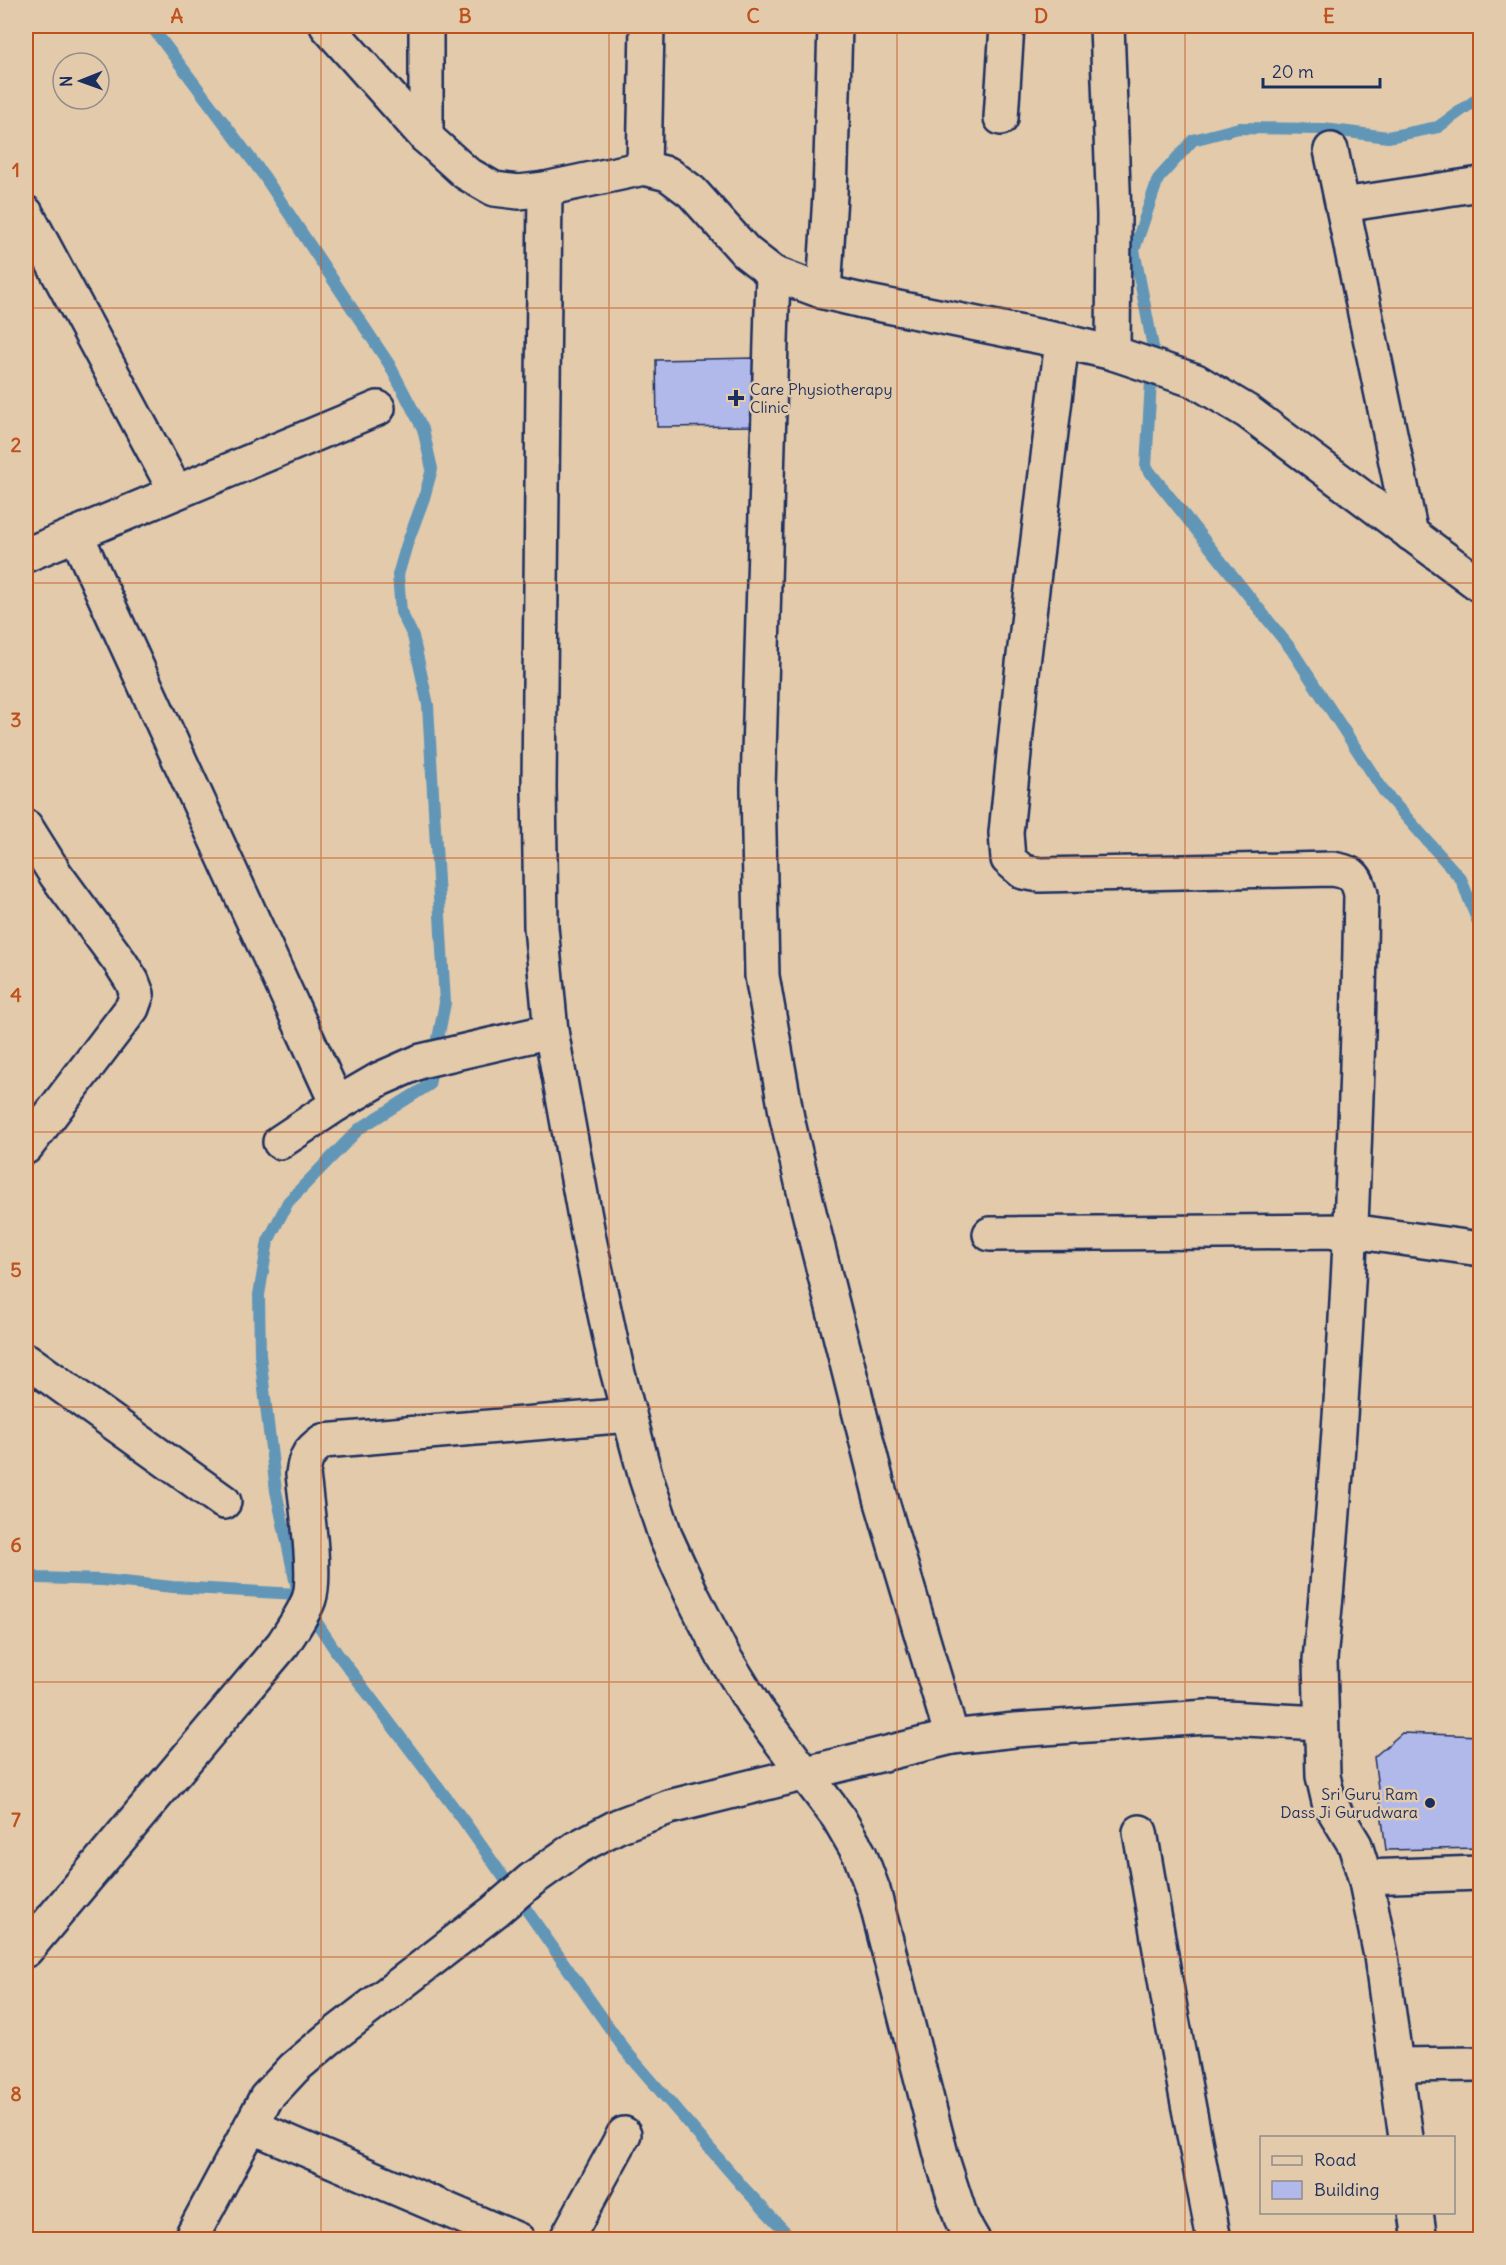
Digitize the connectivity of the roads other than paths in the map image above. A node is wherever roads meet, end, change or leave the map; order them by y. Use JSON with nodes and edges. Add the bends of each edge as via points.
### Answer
{"nodes":[{"id":1,"x":327,"y":26,"type":"edge"},
{"id":2,"x":426,"y":26,"type":"edge"},
{"id":3,"x":647,"y":26,"type":"edge"},
{"id":4,"x":835,"y":26,"type":"edge"},
{"id":5,"x":1008,"y":26,"type":"edge"},
{"id":6,"x":1107,"y":26,"type":"edge"},
{"id":7,"x":1001,"y":118,"type":"dead end"},
{"id":8,"x":426,"y":137,"type":"junction"},
{"id":9,"x":1331,"y":150,"type":"dead end"},
{"id":10,"x":644,"y":168,"type":"junction"},
{"id":11,"x":1480,"y":184,"type":"edge"},
{"id":12,"x":545,"y":189,"type":"junction"},
{"id":13,"x":1343,"y":205,"type":"junction"},
{"id":14,"x":26,"y":213,"type":"edge"},
{"id":15,"x":773,"y":273,"type":"junction"},
{"id":16,"x":824,"y":292,"type":"junction"},
{"id":17,"x":1062,"y":340,"type":"junction"},
{"id":18,"x":1124,"y":357,"type":"junction"},
{"id":19,"x":378,"y":408,"type":"dead end"},
{"id":20,"x":176,"y":492,"type":"junction"},
{"id":21,"x":76,"y":534,"type":"junction"},
{"id":22,"x":1411,"y":534,"type":"junction"},
{"id":23,"x":26,"y":555,"type":"edge"},
{"id":24,"x":1480,"y":585,"type":"edge"},
{"id":25,"x":26,"y":827,"type":"edge"},
{"id":26,"x":551,"y":1031,"type":"junction"},
{"id":27,"x":338,"y":1104,"type":"junction"},
{"id":28,"x":280,"y":1142,"type":"dead end"},
{"id":29,"x":26,"y":1147,"type":"edge"},
{"id":30,"x":1351,"y":1231,"type":"junction"},
{"id":31,"x":990,"y":1234,"type":"dead end"},
{"id":32,"x":1480,"y":1249,"type":"edge"},
{"id":33,"x":26,"y":1360,"type":"edge"},
{"id":34,"x":629,"y":1415,"type":"junction"},
{"id":35,"x":224,"y":1502,"type":"dead end"},
{"id":36,"x":1321,"y":1723,"type":"junction"},
{"id":37,"x":952,"y":1737,"type":"junction"},
{"id":38,"x":805,"y":1773,"type":"junction"},
{"id":39,"x":1140,"y":1832,"type":"dead end"},
{"id":40,"x":1480,"y":1873,"type":"edge"},
{"id":41,"x":1365,"y":1877,"type":"junction"},
{"id":42,"x":26,"y":1950,"type":"edge"},
{"id":43,"x":1480,"y":2064,"type":"edge"},
{"id":44,"x":1397,"y":2065,"type":"junction"},
{"id":45,"x":251,"y":2126,"type":"junction"},
{"id":46,"x":624,"y":2134,"type":"dead end"},
{"id":47,"x":1406,"y":2136,"type":"edge"},
{"id":48,"x":1416,"y":2214,"type":"edge"},
{"id":49,"x":190,"y":2240,"type":"edge"},
{"id":50,"x":518,"y":2240,"type":"edge"},
{"id":51,"x":566,"y":2240,"type":"edge"},
{"id":52,"x":973,"y":2240,"type":"edge"},
{"id":53,"x":1214,"y":2240,"type":"edge"},
{"id":54,"x":1420,"y":2240,"type":"edge"}],
"edges":[{"from":1,"to":8,"type":"street"},
{"from":2,"to":8,"type":"street"},
{"from":3,"to":10,"type":"street"},
{"from":4,"to":16,"type":"street"},
{"from":5,"to":7,"type":"street"},
{"from":6,"to":18,"type":"street"},
{"from":8,"to":12,"type":"street","via":[[466,173],[494,189]]},
{"from":9,"to":13,"type":"street"},
{"from":10,"to":12,"type":"street"},
{"from":10,"to":15,"type":"street","via":[[668,174],[692,192],[746,252]]},
{"from":11,"to":13,"type":"street"},
{"from":12,"to":26,"type":"street","via":[[539,855]]},
{"from":13,"to":22,"type":"street"},
{"from":14,"to":20,"type":"street"},
{"from":15,"to":16,"type":"street"},
{"from":15,"to":37,"type":"street","via":[[758,788],[762,976],[808,1208],[882,1502]]},
{"from":16,"to":17,"type":"street"},
{"from":17,"to":18,"type":"street"},
{"from":17,"to":30,"type":"street","via":[[1023,664],[1006,833],[1008,859],[1023,872],[1040,875],[1333,869],[1351,873],[1361,894]]},
{"from":18,"to":22,"type":"street","via":[[1196,381],[1248,412]]},
{"from":19,"to":20,"type":"street"},
{"from":20,"to":21,"type":"street"},
{"from":21,"to":23,"type":"street"},
{"from":21,"to":27,"type":"street"},
{"from":22,"to":24,"type":"street"},
{"from":25,"to":29,"type":"street","via":[[120,962],[136,994],[132,1008]]},
{"from":26,"to":27,"type":"street","via":[[421,1061]]},
{"from":26,"to":34,"type":"street","via":[[589,1239]]},
{"from":27,"to":28,"type":"street"},
{"from":30,"to":31,"type":"street"},
{"from":30,"to":32,"type":"street"},
{"from":30,"to":36,"type":"street","via":[[1344,1381],[1320,1660]]},
{"from":33,"to":35,"type":"street"},
{"from":34,"to":38,"type":"street","via":[[666,1538],[692,1595],[756,1709]]},
{"from":34,"to":42,"type":"street","via":[[323,1441],[309,1451],[304,1468],[312,1580],[302,1612],[283,1644]]},
{"from":36,"to":37,"type":"street","via":[[1207,1717]]},
{"from":36,"to":41,"type":"street","via":[[1323,1776],[1329,1802],[1355,1845]]},
{"from":37,"to":38,"type":"street"},
{"from":38,"to":45,"type":"street","via":[[669,1808],[618,1826],[576,1848],[294,2068],[266,2098]]},
{"from":38,"to":52,"type":"street","via":[[838,1816],[864,1864],[943,2162],[962,2221]]},
{"from":39,"to":53,"type":"street"},
{"from":40,"to":41,"type":"street"},
{"from":41,"to":44,"type":"street","via":[[1380,1947]]},
{"from":43,"to":44,"type":"street"},
{"from":44,"to":47,"type":"street"},
{"from":45,"to":49,"type":"street"},
{"from":45,"to":50,"type":"street"},
{"from":46,"to":51,"type":"street"},
{"from":48,"to":54,"type":"street"}]}
